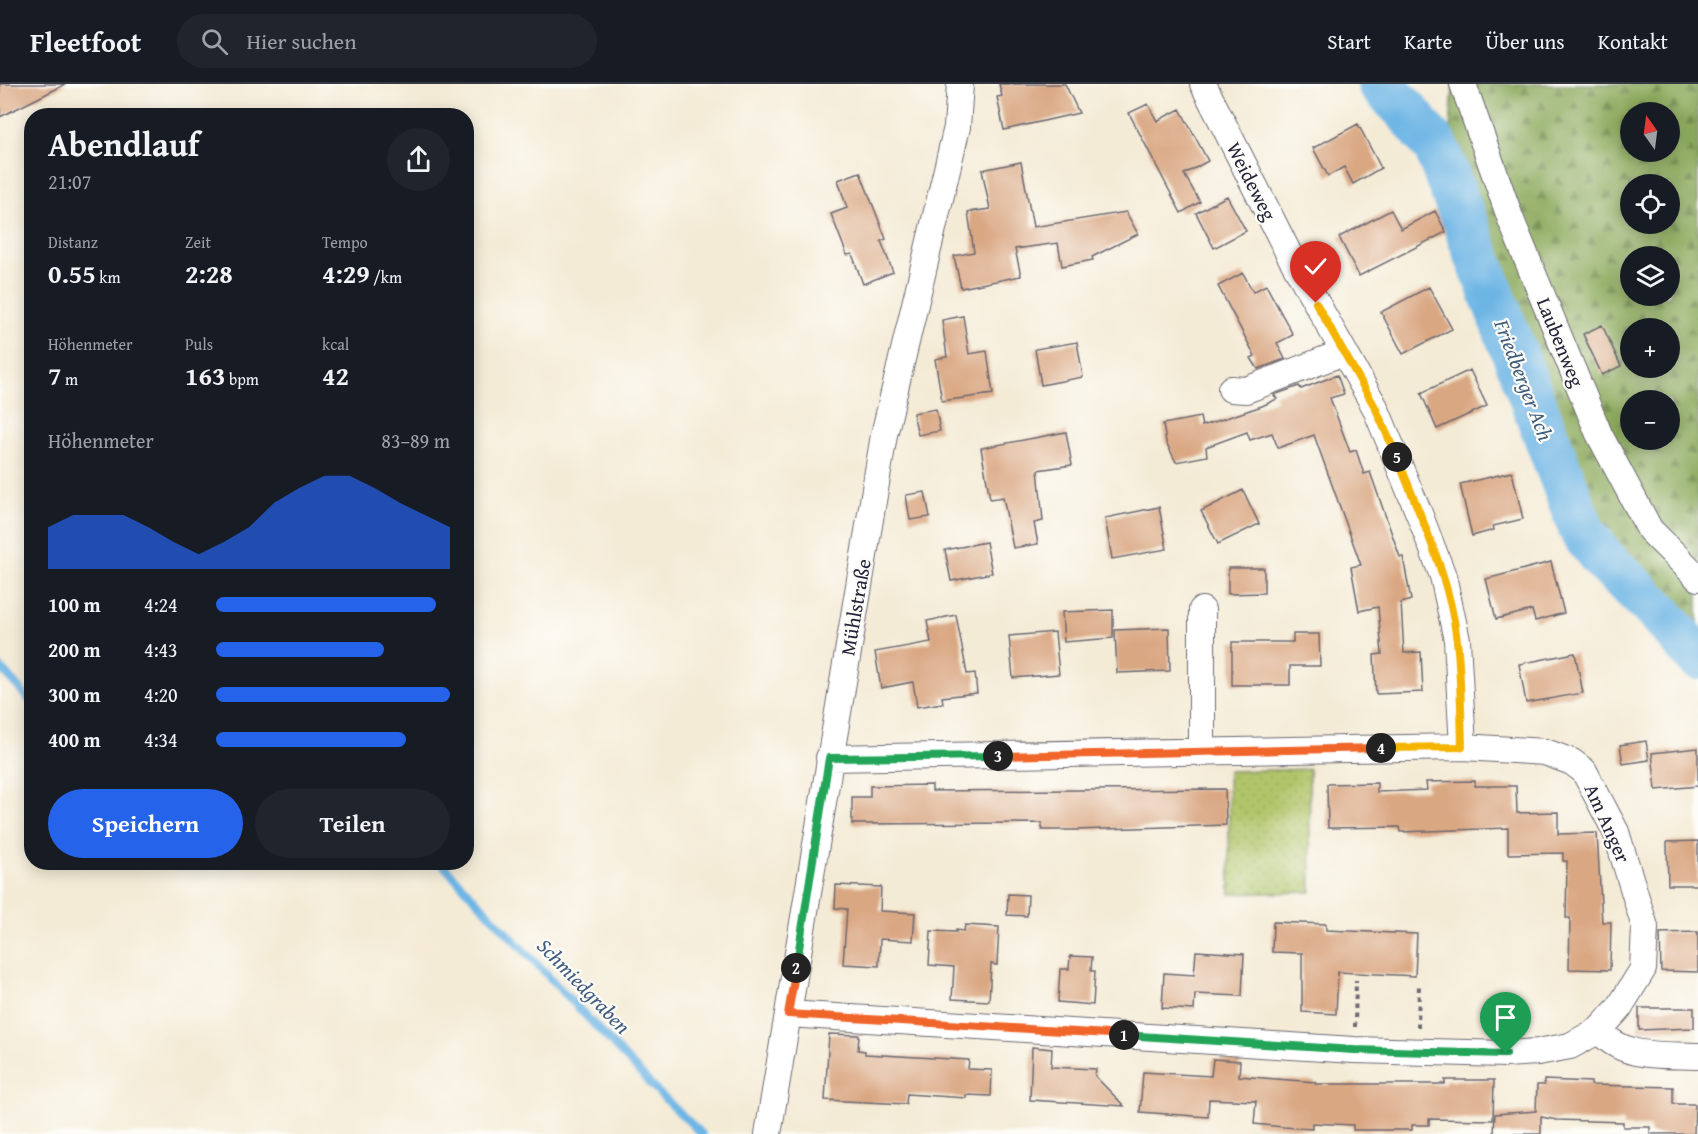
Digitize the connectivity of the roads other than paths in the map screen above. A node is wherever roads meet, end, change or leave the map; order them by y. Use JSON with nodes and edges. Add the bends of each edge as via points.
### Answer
{"nodes":[{"id":1,"x":960,"y":84,"type":"edge"},
{"id":2,"x":1203,"y":84,"type":"edge"},
{"id":3,"x":1463,"y":84,"type":"edge"},
{"id":4,"x":1344,"y":352,"type":"junction"},
{"id":5,"x":1231,"y":389,"type":"dead end"},
{"id":6,"x":1698,"y":578,"type":"edge"},
{"id":7,"x":1202,"y":610,"type":"dead end"},
{"id":8,"x":1462,"y":747,"type":"junction"},
{"id":9,"x":1202,"y":753,"type":"junction"},
{"id":10,"x":829,"y":758,"type":"junction"},
{"id":11,"x":788,"y":1014,"type":"junction"},
{"id":12,"x":1599,"y":1030,"type":"junction"},
{"id":13,"x":1698,"y":1056,"type":"edge"},
{"id":14,"x":768,"y":1134,"type":"edge"}],
"edges":[{"from":1,"to":10,"type":"street","name":"Mühlstraße","via":[[957,127],[884,435]]},
{"from":2,"to":4,"type":"street","name":"Weideweg","via":[[1288,254]]},
{"from":3,"to":6,"type":"street","name":"Laubenweg","via":[[1511,220],[1599,434],[1650,530]]},
{"from":4,"to":5,"type":"street","via":[[1246,390]]},
{"from":4,"to":8,"type":"street","name":"Weideweg","via":[[1391,442],[1443,576],[1457,640]]},
{"from":7,"to":9,"type":"street"},
{"from":8,"to":9,"type":"street","name":"Am Anger"},
{"from":8,"to":12,"type":"street","name":"Am Anger","via":[[1545,752],[1572,762],[1584,771],[1616,832],[1645,927],[1646,949],[1643,969],[1634,988]]},
{"from":9,"to":10,"type":"street","name":"Am Anger"},
{"from":10,"to":11,"type":"street","name":"Mühlstraße"},
{"from":11,"to":12,"type":"street","name":"Am Anger","via":[[1417,1052],[1538,1052],[1570,1046]]},
{"from":11,"to":14,"type":"street","name":"Mühlstraße"},
{"from":12,"to":13,"type":"street","via":[[1607,1040],[1629,1053]]}]}
